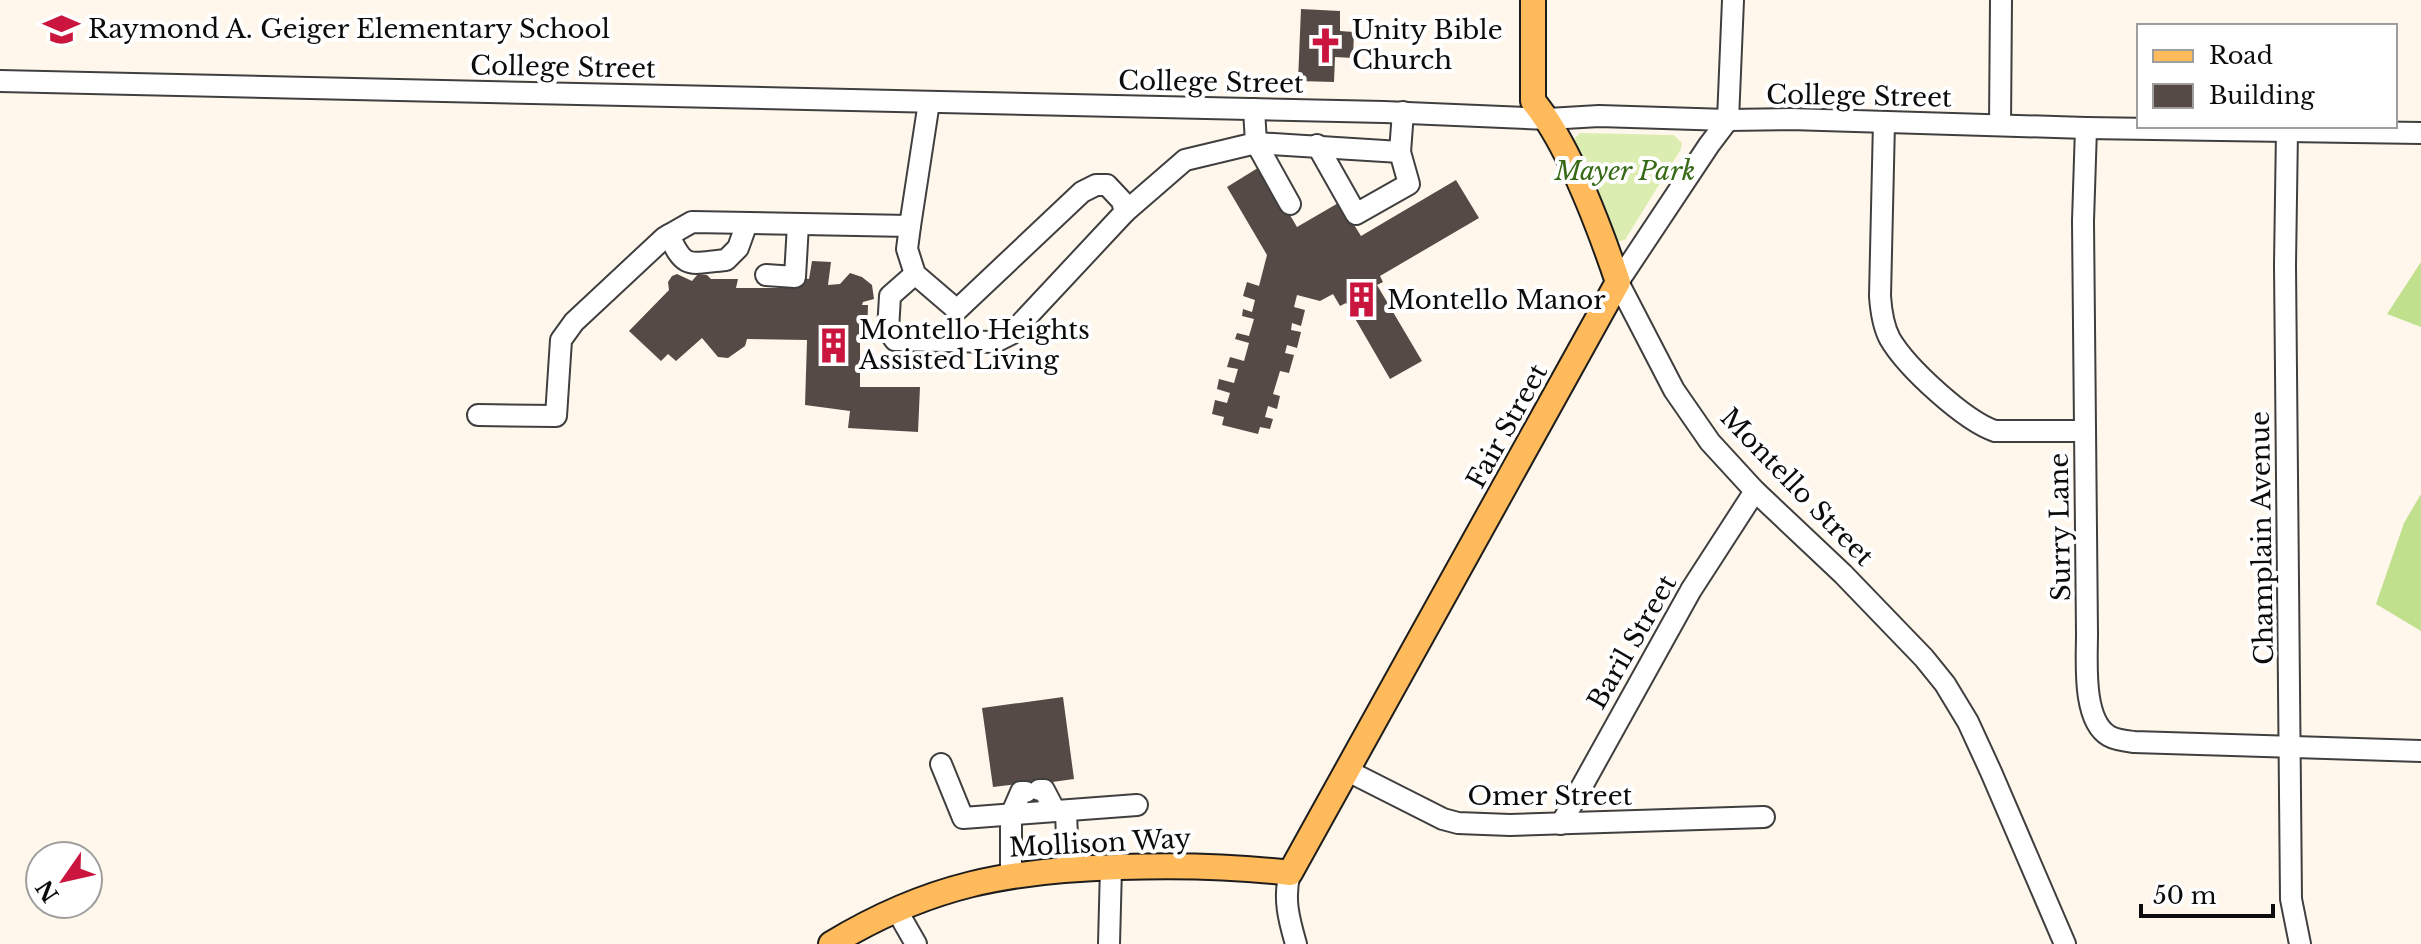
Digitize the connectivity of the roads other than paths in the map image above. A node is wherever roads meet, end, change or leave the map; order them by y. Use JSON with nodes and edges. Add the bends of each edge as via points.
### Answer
{"nodes":[{"id":1,"x":1533,"y":0,"type":"edge"},
{"id":2,"x":1733,"y":0,"type":"edge"},
{"id":3,"x":2001,"y":0,"type":"edge"},
{"id":4,"x":0,"y":81,"type":"edge"},
{"id":5,"x":929,"y":102,"type":"junction"},
{"id":6,"x":1254,"y":109,"type":"junction"},
{"id":7,"x":1403,"y":112,"type":"junction"},
{"id":8,"x":1548,"y":119,"type":"junction"},
{"id":9,"x":1728,"y":120,"type":"junction"},
{"id":10,"x":1884,"y":122,"type":"junction"},
{"id":11,"x":2000,"y":125,"type":"junction"},
{"id":12,"x":2086,"y":128,"type":"junction"},
{"id":13,"x":2287,"y":130,"type":"junction"},
{"id":14,"x":2421,"y":133,"type":"edge"},
{"id":15,"x":1256,"y":143,"type":"junction"},
{"id":16,"x":1317,"y":145,"type":"junction"},
{"id":17,"x":1400,"y":152,"type":"junction"},
{"id":18,"x":1290,"y":204,"type":"dead end"},
{"id":19,"x":1125,"y":212,"type":"junction"},
{"id":20,"x":747,"y":223,"type":"junction"},
{"id":21,"x":798,"y":224,"type":"junction"},
{"id":22,"x":910,"y":226,"type":"junction"},
{"id":23,"x":669,"y":235,"type":"junction"},
{"id":24,"x":915,"y":274,"type":"junction"},
{"id":25,"x":766,"y":275,"type":"dead end"},
{"id":26,"x":1618,"y":282,"type":"junction"},
{"id":27,"x":957,"y":310,"type":"junction"},
{"id":28,"x":960,"y":342,"type":"junction"},
{"id":29,"x":478,"y":415,"type":"dead end"},
{"id":30,"x":2085,"y":431,"type":"junction"},
{"id":31,"x":1755,"y":491,"type":"junction"},
{"id":32,"x":2290,"y":747,"type":"junction"},
{"id":33,"x":2421,"y":751,"type":"edge"},
{"id":34,"x":941,"y":764,"type":"dead end"},
{"id":35,"x":1348,"y":771,"type":"junction"},
{"id":36,"x":1137,"y":805,"type":"dead end"},
{"id":37,"x":1061,"y":811,"type":"junction"},
{"id":38,"x":1011,"y":815,"type":"junction"},
{"id":39,"x":1764,"y":817,"type":"dead end"},
{"id":40,"x":1561,"y":824,"type":"junction"},
{"id":41,"x":1111,"y":867,"type":"junction"},
{"id":42,"x":1068,"y":868,"type":"junction"},
{"id":43,"x":1290,"y":873,"type":"junction"},
{"id":44,"x":1011,"y":874,"type":"junction"},
{"id":45,"x":896,"y":909,"type":"junction"},
{"id":46,"x":831,"y":944,"type":"edge"},
{"id":47,"x":916,"y":944,"type":"edge"},
{"id":48,"x":1109,"y":944,"type":"edge"},
{"id":49,"x":1296,"y":944,"type":"edge"},
{"id":50,"x":2065,"y":944,"type":"edge"},
{"id":51,"x":2300,"y":944,"type":"edge"}],
"edges":[{"from":1,"to":8,"type":"main road","name":"Montello Street","via":[[1533,101]]},
{"from":2,"to":9,"type":"street"},
{"from":3,"to":11,"type":"street"},
{"from":4,"to":5,"type":"street","name":"College Street"},
{"from":5,"to":6,"type":"street","name":"College Street"},
{"from":5,"to":22,"type":"street"},
{"from":6,"to":7,"type":"street","name":"College Street"},
{"from":6,"to":15,"type":"street"},
{"from":7,"to":8,"type":"street","name":"College Street"},
{"from":7,"to":17,"type":"street"},
{"from":8,"to":9,"type":"street","name":"College Street"},
{"from":8,"to":26,"type":"main road","name":"Montello Street"},
{"from":9,"to":10,"type":"street","name":"College Street"},
{"from":9,"to":26,"type":"street","name":"Fair Street"},
{"from":10,"to":11,"type":"street","name":"College Street"},
{"from":10,"to":30,"type":"street","via":[[1880,296],[1890,339],[1922,375],[1982,426],[1995,431]]},
{"from":11,"to":12,"type":"street","name":"College Street"},
{"from":12,"to":13,"type":"street","name":"College Street"},
{"from":12,"to":30,"type":"street","name":"Surry Lane"},
{"from":13,"to":14,"type":"street","name":"College Street"},
{"from":13,"to":32,"type":"street","name":"Champlain Avenue"},
{"from":15,"to":16,"type":"street"},
{"from":15,"to":18,"type":"street"},
{"from":15,"to":19,"type":"street","via":[[1185,160]]},
{"from":16,"to":17,"type":"street"},
{"from":16,"to":17,"type":"street","via":[[1356,214],[1409,184]]},
{"from":19,"to":27,"type":"street","via":[[1107,185],[1082,192]]},
{"from":19,"to":28,"type":"street","via":[[1011,334],[995,342]]},
{"from":20,"to":21,"type":"street"},
{"from":20,"to":23,"type":"street","via":[[692,222]]},
{"from":20,"to":23,"type":"street","via":[[738,248],[726,260],[688,263],[679,257]]},
{"from":21,"to":22,"type":"street"},
{"from":21,"to":25,"type":"street","via":[[795,277]]},
{"from":22,"to":24,"type":"street","via":[[907,249]]},
{"from":23,"to":29,"type":"street","via":[[561,340],[556,416]]},
{"from":24,"to":27,"type":"street"},
{"from":24,"to":28,"type":"street","via":[[890,296],[888,330],[895,340]]},
{"from":26,"to":31,"type":"street","name":"Montello Street","via":[[1674,390],[1710,442]]},
{"from":26,"to":35,"type":"main road","name":"Fair Street"},
{"from":27,"to":28,"type":"street"},
{"from":30,"to":32,"type":"street","name":"Surry Lane","via":[[2088,695],[2101,730],[2134,742]]},
{"from":31,"to":40,"type":"street","name":"Baril Street","via":[[1691,590]]},
{"from":31,"to":50,"type":"street","name":"Montello Street","via":[[1843,574],[1945,684],[1968,722]]},
{"from":32,"to":33,"type":"street","name":"Surry Lane"},
{"from":32,"to":51,"type":"street","name":"Champlain Avenue","via":[[2291,899]]},
{"from":34,"to":38,"type":"street","via":[[963,818]]},
{"from":35,"to":40,"type":"street","name":"Omer Street","via":[[1458,823]]},
{"from":35,"to":43,"type":"main road","name":"Fair Street"},
{"from":36,"to":37,"type":"street"},
{"from":37,"to":38,"type":"street"},
{"from":37,"to":38,"type":"street","via":[[1044,790],[1021,792]]},
{"from":37,"to":42,"type":"street"},
{"from":38,"to":44,"type":"street"},
{"from":39,"to":40,"type":"street","name":"Omer Street"},
{"from":41,"to":42,"type":"main road","name":"Mollison Way"},
{"from":41,"to":43,"type":"main road","name":"Mollison Way","via":[[1204,865]]},
{"from":41,"to":48,"type":"street"},
{"from":42,"to":44,"type":"main road","name":"Mollison Way"},
{"from":43,"to":49,"type":"street","via":[[1288,919]]},
{"from":44,"to":45,"type":"main road","name":"Mollison Way"},
{"from":45,"to":46,"type":"main road","name":"Mollison Way"},
{"from":45,"to":47,"type":"street"}]}
